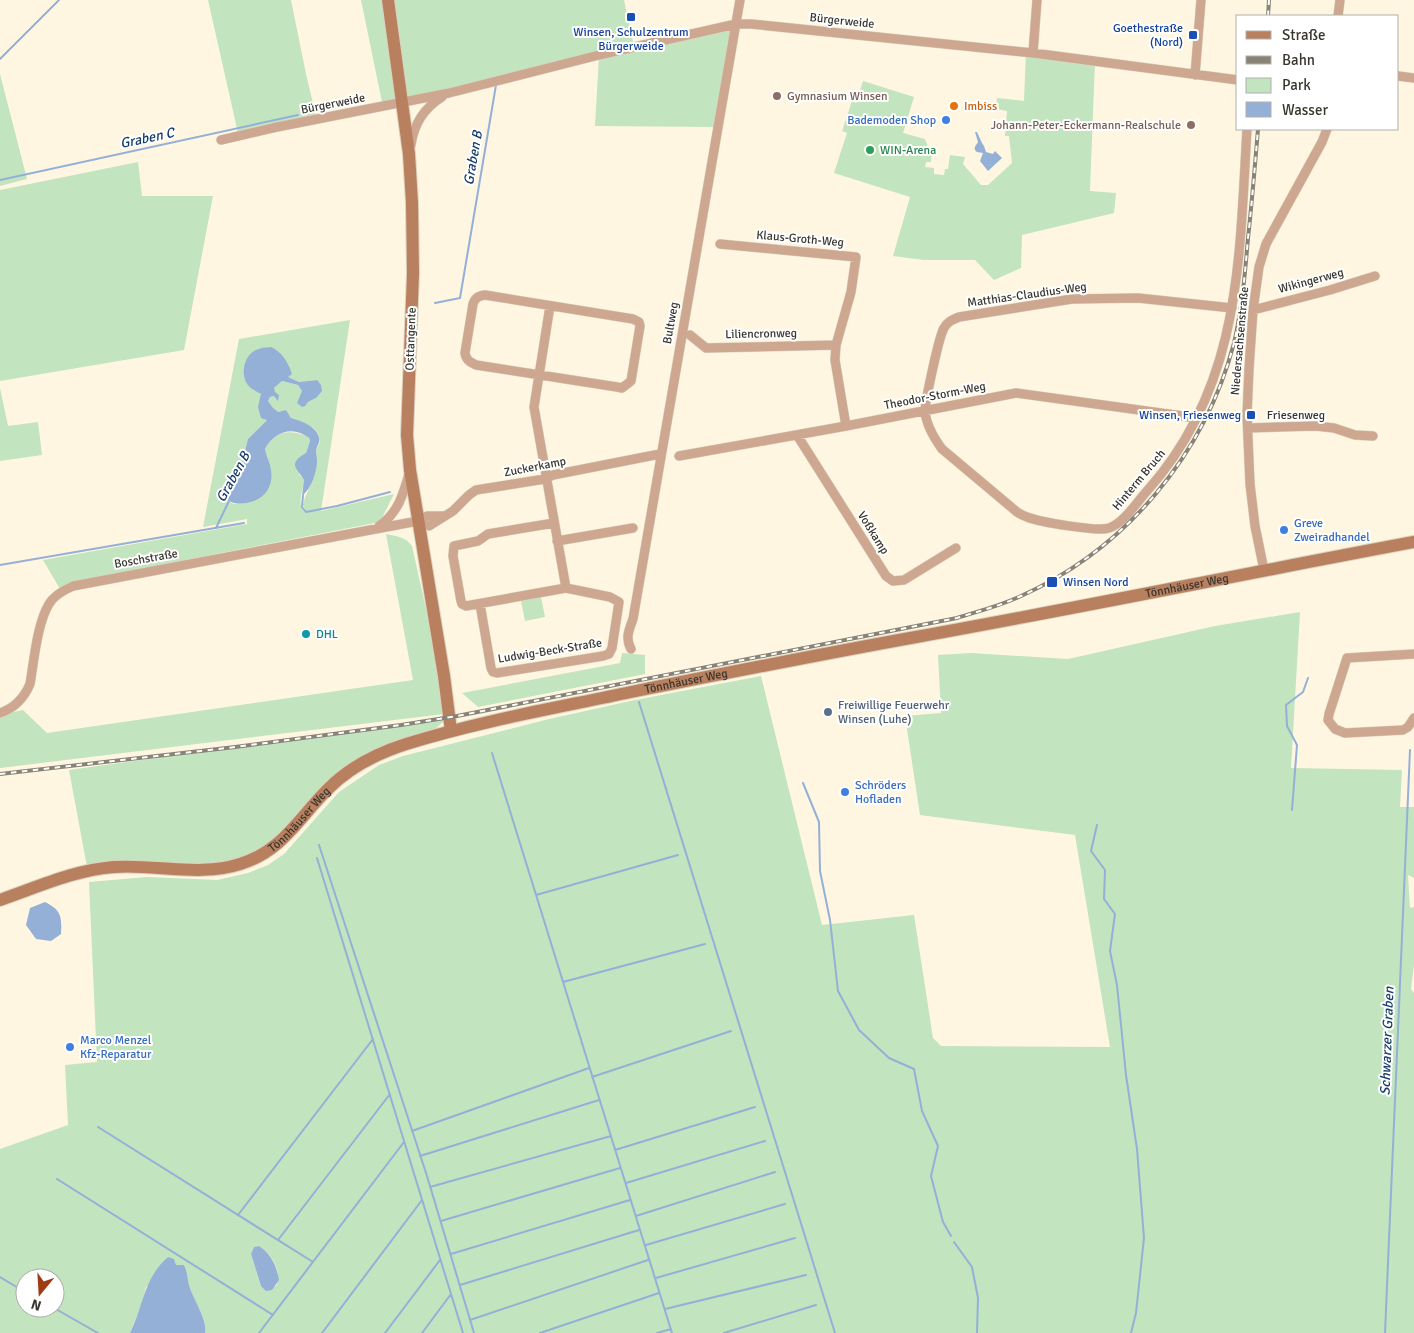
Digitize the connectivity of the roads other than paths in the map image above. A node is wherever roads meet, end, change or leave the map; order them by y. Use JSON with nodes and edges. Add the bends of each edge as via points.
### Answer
{"nodes":[{"id":1,"x":388,"y":0,"type":"edge"},
{"id":2,"x":740,"y":0,"type":"edge"},
{"id":3,"x":1037,"y":0,"type":"edge"},
{"id":4,"x":1201,"y":0,"type":"edge"},
{"id":5,"x":1340,"y":0,"type":"edge"},
{"id":6,"x":1338,"y":15,"type":"edge"},
{"id":7,"x":736,"y":24,"type":"junction"},
{"id":8,"x":1032,"y":53,"type":"junction"},
{"id":9,"x":1195,"y":75,"type":"junction"},
{"id":10,"x":1399,"y":76,"type":"edge"},
{"id":11,"x":1414,"y":78,"type":"edge"},
{"id":12,"x":1236,"y":80,"type":"edge"},
{"id":13,"x":449,"y":93,"type":"junction"},
{"id":14,"x":403,"y":103,"type":"junction"},
{"id":15,"x":1247,"y":130,"type":"edge"},
{"id":16,"x":1327,"y":130,"type":"edge"},
{"id":17,"x":221,"y":140,"type":"dead end"},
{"id":18,"x":409,"y":154,"type":"junction"},
{"id":19,"x":720,"y":244,"type":"dead end"},
{"id":20,"x":1375,"y":276,"type":"dead end"},
{"id":21,"x":550,"y":306,"type":"junction"},
{"id":22,"x":1232,"y":308,"type":"junction"},
{"id":23,"x":1253,"y":310,"type":"junction"},
{"id":24,"x":690,"y":335,"type":"dead end"},
{"id":25,"x":836,"y":345,"type":"junction"},
{"id":26,"x":539,"y":374,"type":"junction"},
{"id":27,"x":925,"y":411,"type":"junction"},
{"id":28,"x":1197,"y":418,"type":"junction"},
{"id":29,"x":846,"y":426,"type":"junction"},
{"id":30,"x":1248,"y":428,"type":"junction"},
{"id":31,"x":797,"y":435,"type":"junction"},
{"id":32,"x":1373,"y":436,"type":"dead end"},
{"id":33,"x":660,"y":454,"type":"junction"},
{"id":34,"x":679,"y":456,"type":"dead end"},
{"id":35,"x":640,"y":459,"type":"junction"},
{"id":36,"x":410,"y":470,"type":"junction"},
{"id":37,"x":657,"y":474,"type":"junction"},
{"id":38,"x":545,"y":479,"type":"junction"},
{"id":39,"x":418,"y":521,"type":"junction"},
{"id":40,"x":554,"y":523,"type":"junction"},
{"id":41,"x":377,"y":528,"type":"junction"},
{"id":42,"x":633,"y":528,"type":"dead end"},
{"id":43,"x":557,"y":541,"type":"junction"},
{"id":44,"x":1414,"y":542,"type":"edge"},
{"id":45,"x":956,"y":548,"type":"dead end"},
{"id":46,"x":1264,"y":570,"type":"junction"},
{"id":47,"x":566,"y":588,"type":"junction"},
{"id":48,"x":480,"y":604,"type":"junction"},
{"id":49,"x":631,"y":649,"type":"dead end"},
{"id":50,"x":1414,"y":654,"type":"edge"},
{"id":51,"x":0,"y":713,"type":"edge"},
{"id":52,"x":1414,"y":718,"type":"edge"},
{"id":53,"x":456,"y":729,"type":"junction"},
{"id":54,"x":0,"y":900,"type":"edge"}],
"edges":[{"from":1,"to":14,"type":"main road","name":"Osttangente"},
{"from":2,"to":7,"type":"street","name":"Bultweg"},
{"from":3,"to":8,"type":"street"},
{"from":4,"to":9,"type":"street"},
{"from":5,"to":6,"type":"street"},
{"from":7,"to":8,"type":"street","name":"Bürgerweide"},
{"from":7,"to":13,"type":"street","name":"Bürgerweide"},
{"from":7,"to":33,"type":"street","name":"Bultweg"},
{"from":8,"to":9,"type":"street","name":"Bürgerweide"},
{"from":9,"to":12,"type":"street","name":"Bürgerweide"},
{"from":10,"to":11,"type":"street"},
{"from":13,"to":14,"type":"street","name":"Bürgerweide"},
{"from":13,"to":18,"type":"street","name":"Bürgerweide","via":[[420,117]]},
{"from":14,"to":17,"type":"street","name":"Bürgerweide"},
{"from":14,"to":18,"type":"main road","name":"Osttangente"},
{"from":15,"to":22,"type":"street","name":"Hinterm Bruch"},
{"from":16,"to":23,"type":"street","name":"Niedersachsenstraße","via":[[1266,244]]},
{"from":18,"to":36,"type":"main road","name":"Osttangente","via":[[413,236],[408,426]]},
{"from":19,"to":25,"type":"street","name":"Klaus-Groth-Weg","via":[[856,257],[852,292]]},
{"from":20,"to":23,"type":"street","name":"Wikingerweg"},
{"from":21,"to":26,"type":"street"},
{"from":21,"to":26,"type":"street","via":[[485,295],[474,300],[471,314],[465,353],[470,362]]},
{"from":21,"to":26,"type":"street","via":[[639,322],[633,377],[627,385],[618,388]]},
{"from":22,"to":27,"type":"street","name":"Matthias-Claudius-Weg","via":[[1138,298],[1072,299],[959,317],[950,321],[941,334]]},
{"from":22,"to":28,"type":"street","name":"Hinterm Bruch","via":[[1219,364]]},
{"from":23,"to":30,"type":"street","name":"Niedersachsenstraße"},
{"from":24,"to":25,"type":"street","name":"Liliencronweg","via":[[706,348]]},
{"from":25,"to":29,"type":"street","name":"Klaus-Groth-Weg","via":[[836,374]]},
{"from":26,"to":38,"type":"street","via":[[534,407]]},
{"from":27,"to":28,"type":"street","name":"Theodor-Storm-Weg","via":[[1016,393]]},
{"from":27,"to":28,"type":"street","name":"Hinterm Bruch","via":[[934,438],[942,449],[1017,512],[1037,520],[1097,529],[1109,528],[1119,522],[1166,469]]},
{"from":27,"to":29,"type":"street","name":"Theodor-Storm-Weg"},
{"from":29,"to":31,"type":"street","name":"Theodor-Storm-Weg"},
{"from":30,"to":32,"type":"street","name":"Friesenweg","via":[[1316,426]]},
{"from":30,"to":46,"type":"street","name":"Niedersachsenstraße","via":[[1250,491]]},
{"from":31,"to":34,"type":"street","name":"Theodor-Storm-Weg"},
{"from":31,"to":45,"type":"street","name":"Voßkamp","via":[[886,576],[893,581],[904,580]]},
{"from":33,"to":35,"type":"street","name":"Zuckerkamp"},
{"from":33,"to":37,"type":"street","name":"Bultweg"},
{"from":35,"to":37,"type":"street"},
{"from":35,"to":38,"type":"street","name":"Zuckerkamp"},
{"from":36,"to":39,"type":"main road","name":"Osttangente"},
{"from":36,"to":41,"type":"street","via":[[394,513]]},
{"from":37,"to":49,"type":"street","name":"Bultweg","via":[[628,633]]},
{"from":38,"to":39,"type":"street","name":"Zuckerkamp","via":[[476,490],[444,516],[427,516]]},
{"from":38,"to":40,"type":"street"},
{"from":39,"to":41,"type":"street","name":"Boschstraße"},
{"from":39,"to":53,"type":"main road","name":"Osttangente"},
{"from":40,"to":43,"type":"street"},
{"from":40,"to":48,"type":"street","via":[[488,534],[478,541],[454,546],[452,556],[462,604]]},
{"from":41,"to":51,"type":"street","name":"Boschstraße","via":[[65,589],[53,599],[44,615],[27,691],[18,703]]},
{"from":42,"to":43,"type":"street"},
{"from":43,"to":47,"type":"street"},
{"from":44,"to":46,"type":"main road","name":"Tönnhäuser Weg"},
{"from":46,"to":53,"type":"main road","name":"Tönnhäuser Weg","via":[[761,665]]},
{"from":47,"to":48,"type":"street"},
{"from":47,"to":48,"type":"street","name":"Ludwig-Beck-Straße","via":[[610,597],[619,602],[609,654],[493,672]]},
{"from":50,"to":52,"type":"street","via":[[1347,658],[1328,720],[1335,729],[1345,733],[1403,730]]},
{"from":53,"to":54,"type":"main road","name":"Tönnhäuser Weg","via":[[383,752],[357,767],[328,788],[274,847],[239,865],[203,869],[116,867],[87,870]]}]}
